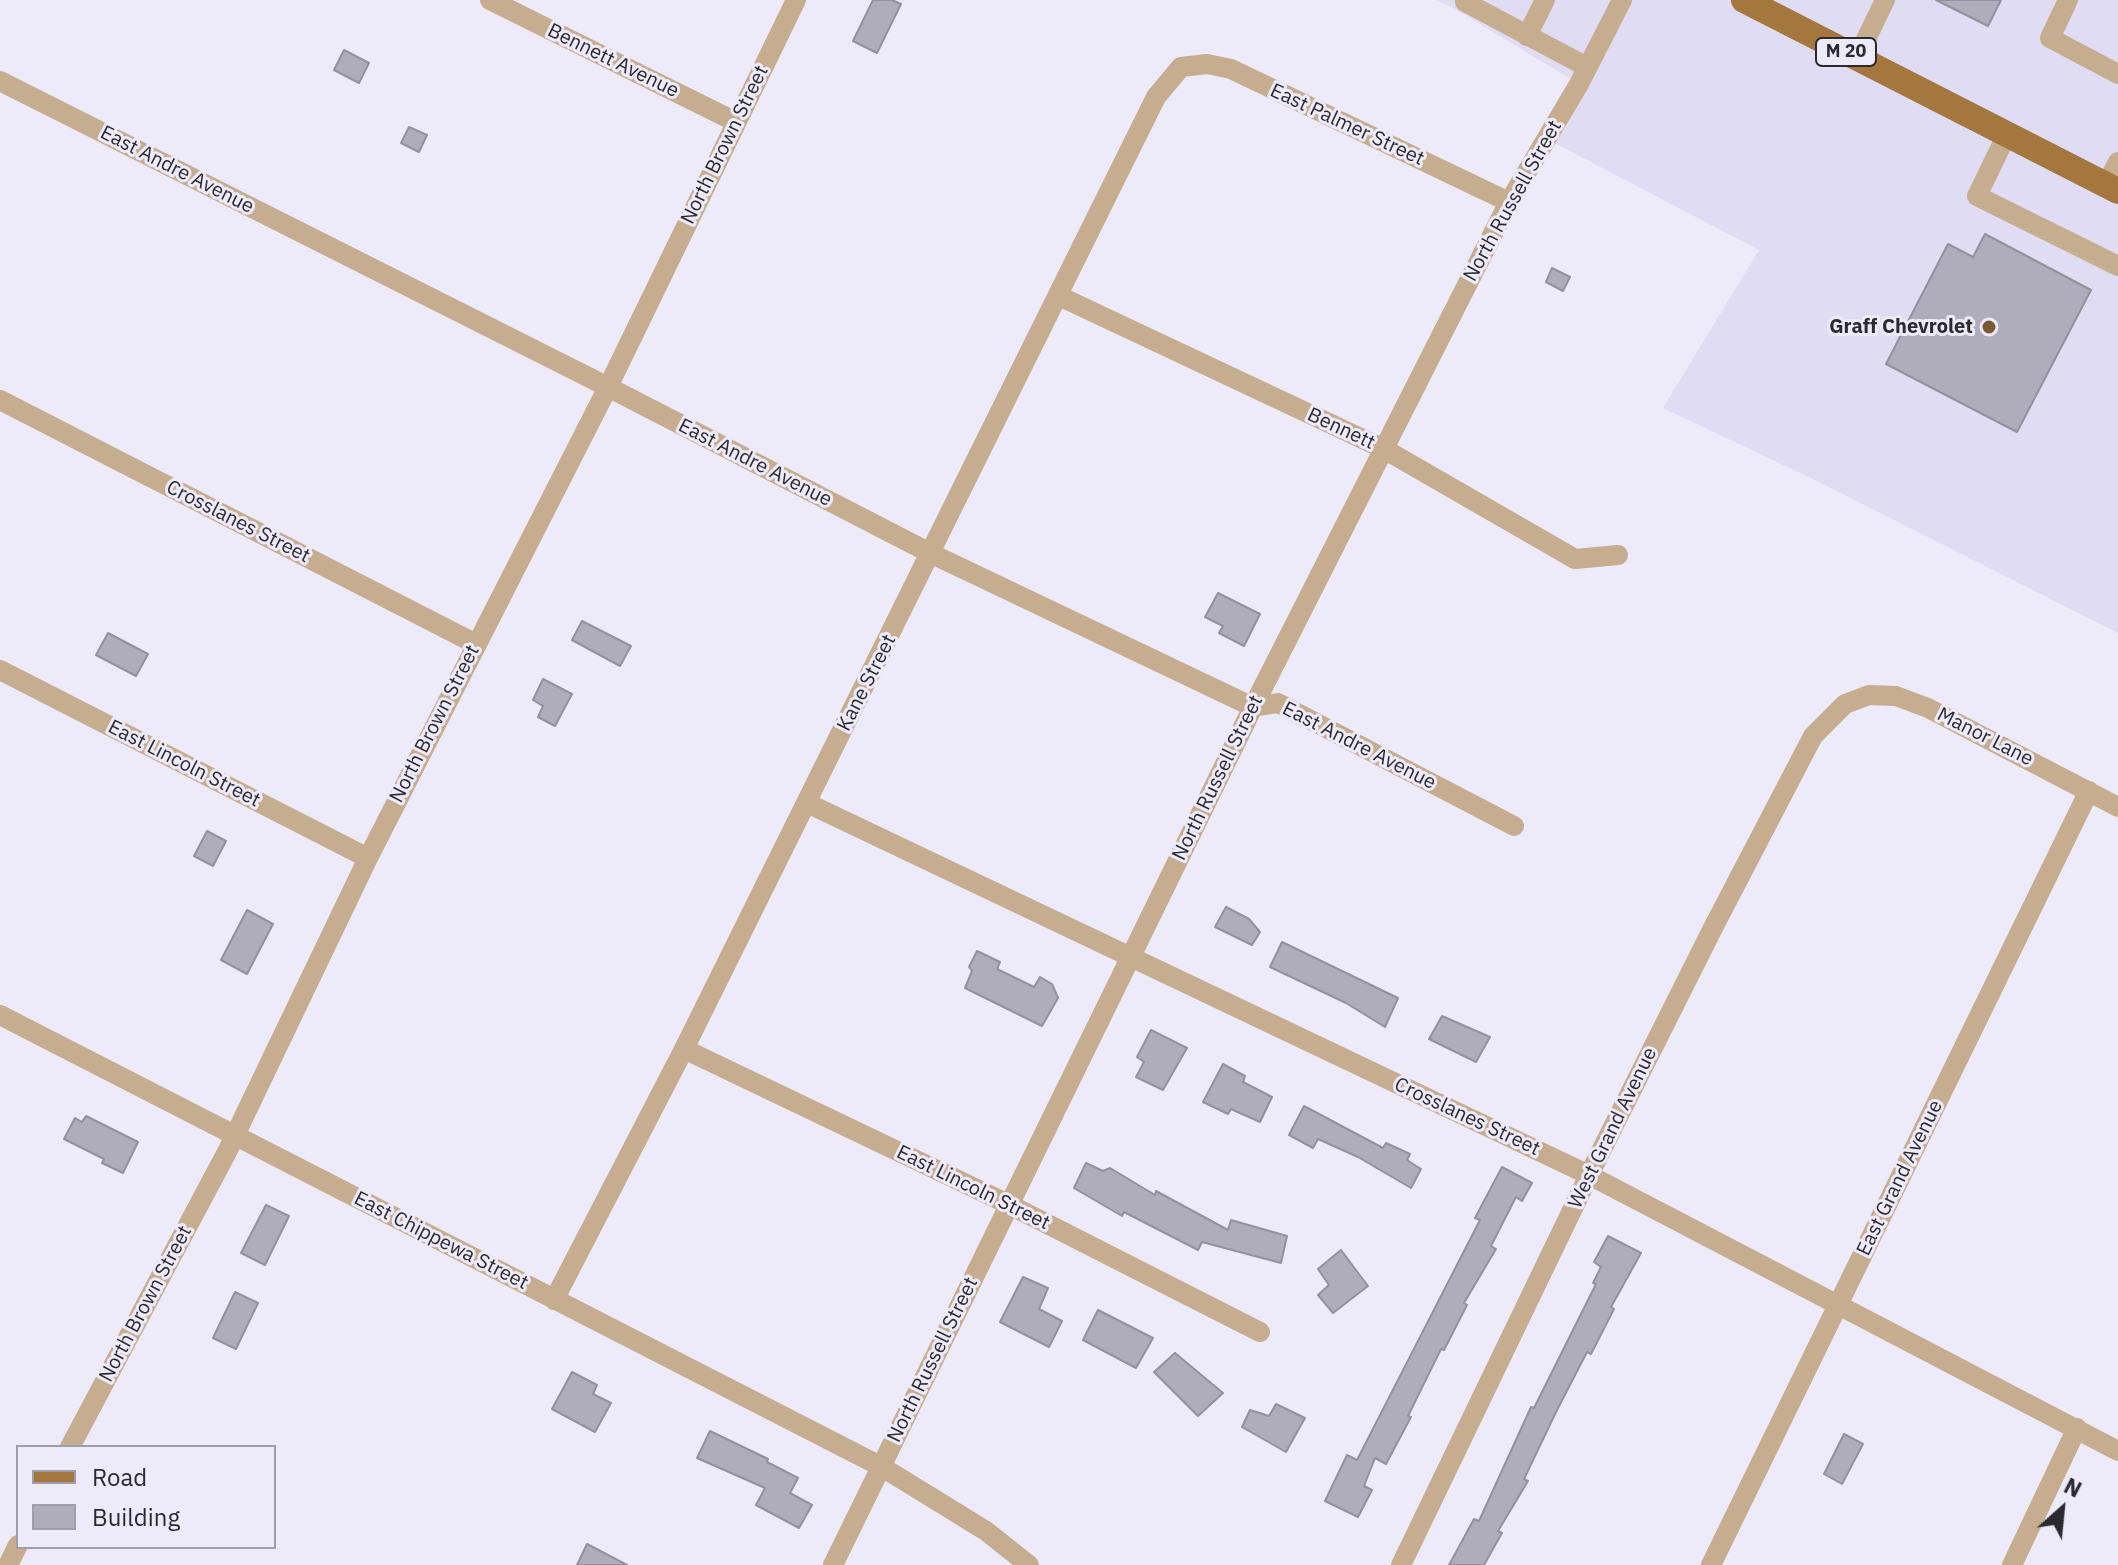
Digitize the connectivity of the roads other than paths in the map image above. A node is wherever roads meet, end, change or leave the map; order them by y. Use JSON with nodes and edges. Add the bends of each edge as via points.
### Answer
{"nodes":[{"id":1,"x":490,"y":0,"type":"edge"},
{"id":2,"x":796,"y":0,"type":"edge"},
{"id":3,"x":1467,"y":0,"type":"edge"},
{"id":4,"x":1545,"y":0,"type":"edge"},
{"id":5,"x":1622,"y":0,"type":"edge"},
{"id":6,"x":1744,"y":0,"type":"edge"},
{"id":7,"x":1885,"y":0,"type":"edge"},
{"id":8,"x":2068,"y":0,"type":"edge"},
{"id":9,"x":1527,"y":36,"type":"junction"},
{"id":10,"x":1857,"y":58,"type":"junction"},
{"id":11,"x":1181,"y":67,"type":"joint"},
{"id":12,"x":1587,"y":67,"type":"junction"},
{"id":13,"x":2118,"y":74,"type":"edge"},
{"id":14,"x":0,"y":81,"type":"edge"},
{"id":15,"x":736,"y":122,"type":"junction"},
{"id":16,"x":2007,"y":134,"type":"junction"},
{"id":17,"x":2114,"y":179,"type":"edge"},
{"id":18,"x":1509,"y":202,"type":"junction"},
{"id":19,"x":2118,"y":266,"type":"edge"},
{"id":20,"x":1059,"y":296,"type":"junction"},
{"id":21,"x":608,"y":387,"type":"junction"},
{"id":22,"x":0,"y":400,"type":"edge"},
{"id":23,"x":1384,"y":449,"type":"junction"},
{"id":24,"x":932,"y":554,"type":"junction"},
{"id":25,"x":1618,"y":555,"type":"dead end"},
{"id":26,"x":476,"y":644,"type":"junction"},
{"id":27,"x":0,"y":670,"type":"edge"},
{"id":28,"x":1845,"y":704,"type":"joint"},
{"id":29,"x":1253,"y":707,"type":"junction"},
{"id":30,"x":2089,"y":791,"type":"junction"},
{"id":31,"x":807,"y":803,"type":"junction"},
{"id":32,"x":2118,"y":807,"type":"edge"},
{"id":33,"x":1514,"y":826,"type":"dead end"},
{"id":34,"x":368,"y":858,"type":"junction"},
{"id":35,"x":1131,"y":957,"type":"junction"},
{"id":36,"x":0,"y":1015,"type":"edge"},
{"id":37,"x":684,"y":1049,"type":"junction"},
{"id":38,"x":235,"y":1134,"type":"junction"},
{"id":39,"x":1589,"y":1175,"type":"junction"},
{"id":40,"x":1008,"y":1204,"type":"junction"},
{"id":41,"x":554,"y":1300,"type":"junction"},
{"id":42,"x":1839,"y":1304,"type":"junction"},
{"id":43,"x":1260,"y":1332,"type":"dead end"},
{"id":44,"x":2077,"y":1428,"type":"junction"},
{"id":45,"x":71,"y":1445,"type":"edge"},
{"id":46,"x":2118,"y":1451,"type":"edge"},
{"id":47,"x":882,"y":1467,"type":"junction"},
{"id":48,"x":833,"y":1565,"type":"edge"},
{"id":49,"x":1029,"y":1565,"type":"edge"},
{"id":50,"x":1401,"y":1565,"type":"edge"},
{"id":51,"x":1711,"y":1565,"type":"edge"},
{"id":52,"x":2012,"y":1565,"type":"edge"}],
"edges":[{"from":1,"to":15,"type":"street","name":"Bennett Avenue"},
{"from":2,"to":15,"type":"street","name":"North Brown Street"},
{"from":3,"to":9,"type":"street"},
{"from":4,"to":9,"type":"street"},
{"from":5,"to":12,"type":"street","name":"North Russell Street"},
{"from":6,"to":10,"type":"main road","number":"M 20"},
{"from":7,"to":10,"type":"street"},
{"from":8,"to":13,"type":"street","via":[[2050,38]]},
{"from":9,"to":12,"type":"street"},
{"from":10,"to":16,"type":"main road","number":"M 20"},
{"from":11,"to":18,"type":"street","name":"East Palmer Street","via":[[1207,64],[1231,69]]},
{"from":11,"to":20,"type":"street","name":"Kane Street","via":[[1156,97]]},
{"from":12,"to":18,"type":"street","name":"North Russell Street"},
{"from":14,"to":21,"type":"street","name":"East Andre Avenue"},
{"from":15,"to":21,"type":"street","name":"North Brown Street"},
{"from":16,"to":17,"type":"main road","number":"M 20"},
{"from":16,"to":19,"type":"street","via":[[1977,196]]},
{"from":18,"to":23,"type":"street","name":"North Russell Street"},
{"from":20,"to":23,"type":"street","name":"Bennett"},
{"from":20,"to":24,"type":"street","name":"Kane Street"},
{"from":21,"to":24,"type":"street","name":"East Andre Avenue"},
{"from":21,"to":26,"type":"street","name":"North Brown Street"},
{"from":22,"to":26,"type":"street","name":"Crosslanes Street"},
{"from":23,"to":25,"type":"street","name":"Bennett","via":[[1575,559]]},
{"from":23,"to":29,"type":"street","name":"North Russell Street"},
{"from":24,"to":29,"type":"street","name":"East Andre Avenue"},
{"from":24,"to":31,"type":"street","name":"Kane Street"},
{"from":26,"to":34,"type":"street","name":"North Brown Street"},
{"from":27,"to":34,"type":"street","name":"East Lincoln Street"},
{"from":28,"to":30,"type":"street","name":"Manor Lane","via":[[1869,695],[1896,696]]},
{"from":28,"to":39,"type":"street","name":"West Grand Avenue","via":[[1813,736]]},
{"from":29,"to":33,"type":"street","name":"East Andre Avenue","via":[[1278,703]]},
{"from":29,"to":35,"type":"street","name":"North Russell Street"},
{"from":30,"to":32,"type":"street","name":"Manor Lane"},
{"from":30,"to":42,"type":"street","name":"East Grand Avenue"},
{"from":31,"to":35,"type":"street","name":"Crosslanes Street"},
{"from":31,"to":37,"type":"street","name":"Kane Street"},
{"from":34,"to":38,"type":"street","name":"North Brown Street"},
{"from":35,"to":39,"type":"street","name":"Crosslanes Street"},
{"from":35,"to":40,"type":"street","name":"North Russell Street"},
{"from":36,"to":38,"type":"street","name":"East Chippewa Street"},
{"from":37,"to":40,"type":"street","name":"East Lincoln Street"},
{"from":37,"to":41,"type":"street","name":"Kane Street"},
{"from":38,"to":41,"type":"street","name":"East Chippewa Street"},
{"from":38,"to":45,"type":"street","name":"North Brown Street"},
{"from":39,"to":42,"type":"street","name":"Crosslanes Street"},
{"from":39,"to":50,"type":"street","name":"West Grand Avenue"},
{"from":40,"to":43,"type":"street","name":"East Lincoln Street"},
{"from":40,"to":47,"type":"street","name":"North Russell Street"},
{"from":41,"to":47,"type":"street","name":"East Chippewa Street"},
{"from":42,"to":44,"type":"street","name":"Crosslanes Street"},
{"from":42,"to":51,"type":"street","name":"East Grand Avenue"},
{"from":44,"to":46,"type":"street","name":"Crosslanes Street"},
{"from":44,"to":52,"type":"street"},
{"from":47,"to":48,"type":"street","name":"North Russell Street"},
{"from":47,"to":49,"type":"street","name":"East Chippewa Street","via":[[986,1531]]}]}
